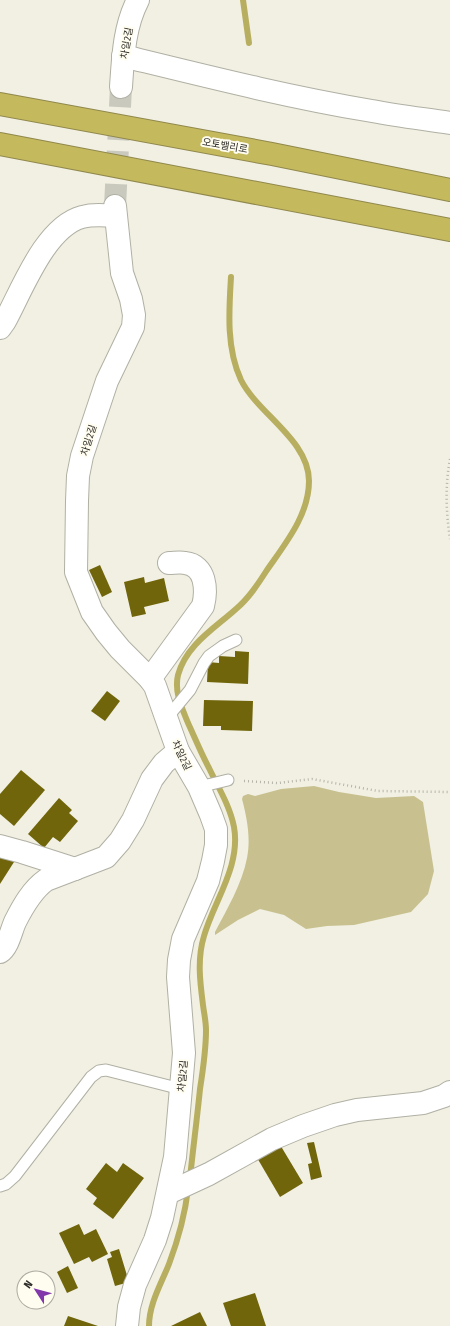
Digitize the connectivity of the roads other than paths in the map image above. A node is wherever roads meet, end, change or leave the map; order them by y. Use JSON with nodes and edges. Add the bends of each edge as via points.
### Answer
{"nodes":[{"id":1,"x":138,"y":0,"type":"edge"},
{"id":2,"x":123,"y":56,"type":"junction"},
{"id":3,"x":122,"y":87,"type":"tunnel mouth"},
{"id":4,"x":0,"y":104,"type":"edge"},
{"id":5,"x":450,"y":123,"type":"edge"},
{"id":6,"x":0,"y":144,"type":"edge"},
{"id":7,"x":450,"y":190,"type":"edge"},
{"id":8,"x":450,"y":230,"type":"edge"},
{"id":9,"x":0,"y":328,"type":"edge"},
{"id":10,"x":169,"y":563,"type":"dead end"},
{"id":11,"x":236,"y":640,"type":"dead end"},
{"id":12,"x":150,"y":679,"type":"junction"},
{"id":13,"x":166,"y":719,"type":"junction"},
{"id":14,"x":178,"y":751,"type":"junction"},
{"id":15,"x":228,"y":780,"type":"road end"},
{"id":16,"x":199,"y":787,"type":"junction"},
{"id":17,"x":0,"y":846,"type":"edge"},
{"id":18,"x":75,"y":869,"type":"junction"},
{"id":19,"x":0,"y":952,"type":"edge"},
{"id":20,"x":181,"y":1089,"type":"junction"},
{"id":21,"x":450,"y":1092,"type":"edge"},
{"id":22,"x":0,"y":1186,"type":"edge"},
{"id":23,"x":168,"y":1193,"type":"junction"},
{"id":24,"x":127,"y":1326,"type":"edge"}],
"edges":[{"from":1,"to":2,"type":"street","name":"차일2길","via":[[127,30]]},
{"from":2,"to":3,"type":"street","name":"차일2길"},
{"from":2,"to":5,"type":"street","via":[[299,97]]},
{"from":4,"to":7,"type":"highway","name":"오토밸리로"},
{"from":6,"to":8,"type":"highway"},
{"from":9,"to":12,"type":"street","name":"차일2길","via":[[38,257],[54,236],[70,222],[82,217],[115,211],[122,273],[134,315],[133,328],[107,381],[82,456],[78,476],[76,572],[92,612],[120,649]]},
{"from":10,"to":12,"type":"street","via":[[186,563],[197,567],[204,577],[206,595],[203,606]]},
{"from":11,"to":13,"type":"lane","via":[[209,656],[190,690]]},
{"from":12,"to":13,"type":"street","name":"차일2길","via":[[157,691]]},
{"from":13,"to":14,"type":"street","name":"차일2길"},
{"from":14,"to":16,"type":"street","name":"차일2길"},
{"from":14,"to":18,"type":"street","via":[[164,763],[152,779],[133,820],[111,852],[106,857]]},
{"from":15,"to":16,"type":"lane"},
{"from":16,"to":20,"type":"street","name":"차일2길","via":[[216,829],[216,845],[208,881],[183,939],[178,960],[184,1053]]},
{"from":17,"to":18,"type":"street"},
{"from":18,"to":19,"type":"street","via":[[39,885],[23,908]]},
{"from":20,"to":22,"type":"lane","via":[[106,1070],[99,1071],[74,1098],[15,1176]]},
{"from":20,"to":23,"type":"street","name":"차일2길","via":[[175,1157]]},
{"from":21,"to":23,"type":"street","via":[[423,1103],[357,1110],[303,1126],[272,1139],[210,1174]]},
{"from":23,"to":24,"type":"street","name":"차일2길","via":[[155,1240],[135,1285]]}]}
